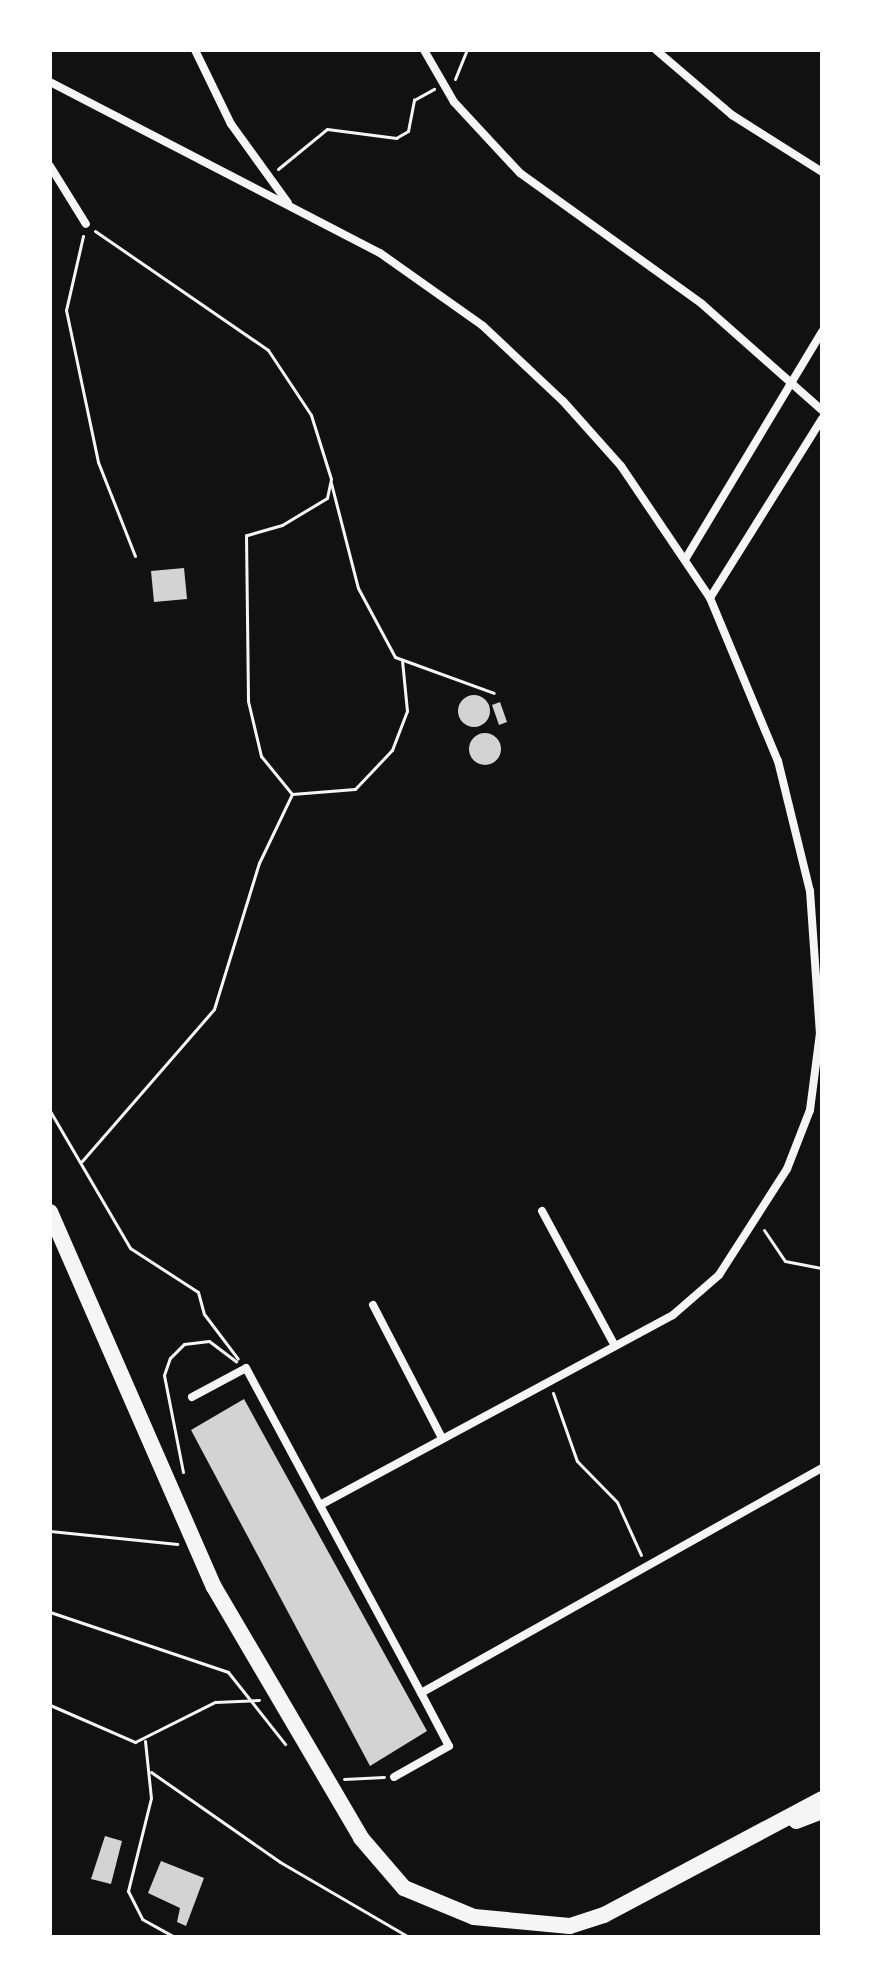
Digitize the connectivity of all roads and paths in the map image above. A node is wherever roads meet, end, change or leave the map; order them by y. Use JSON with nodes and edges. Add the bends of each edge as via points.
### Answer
{"nodes":[{"id":1,"x":195,"y":50,"type":"edge"},
{"id":2,"x":424,"y":50,"type":"edge"},
{"id":3,"x":467,"y":50,"type":"edge"},
{"id":4,"x":656,"y":50,"type":"edge"},
{"id":5,"x":50,"y":82,"type":"edge"},
{"id":6,"x":444,"y":85,"type":"junction"},
{"id":7,"x":50,"y":166,"type":"edge"},
{"id":8,"x":822,"y":172,"type":"edge"},
{"id":9,"x":269,"y":177,"type":"junction"},
{"id":10,"x":291,"y":206,"type":"junction"},
{"id":11,"x":86,"y":224,"type":"junction"},
{"id":12,"x":822,"y":332,"type":"edge"},
{"id":13,"x":791,"y":382,"type":"junction"},
{"id":14,"x":822,"y":410,"type":"edge"},
{"id":15,"x":822,"y":419,"type":"edge"},
{"id":16,"x":331,"y":479,"type":"junction"},
{"id":17,"x":135,"y":556,"type":"dead end"},
{"id":18,"x":686,"y":558,"type":"junction"},
{"id":19,"x":710,"y":598,"type":"junction"},
{"id":20,"x":402,"y":660,"type":"junction"},
{"id":21,"x":494,"y":693,"type":"dead end"},
{"id":22,"x":292,"y":794,"type":"junction"},
{"id":23,"x":50,"y":1111,"type":"edge"},
{"id":24,"x":82,"y":1161,"type":"junction"},
{"id":25,"x":542,"y":1211,"type":"dead end"},
{"id":26,"x":50,"y":1212,"type":"edge"},
{"id":27,"x":758,"y":1220,"type":"junction"},
{"id":28,"x":822,"y":1268,"type":"edge"},
{"id":29,"x":198,"y":1292,"type":"dead end"},
{"id":30,"x":373,"y":1305,"type":"dead end"},
{"id":31,"x":615,"y":1346,"type":"junction"},
{"id":32,"x":547,"y":1382,"type":"junction"},
{"id":33,"x":192,"y":1397,"type":"dead end"},
{"id":34,"x":442,"y":1438,"type":"junction"},
{"id":35,"x":822,"y":1468,"type":"edge"},
{"id":36,"x":320,"y":1505,"type":"junction"},
{"id":37,"x":50,"y":1531,"type":"edge"},
{"id":38,"x":191,"y":1540,"type":"junction"},
{"id":39,"x":647,"y":1565,"type":"junction"},
{"id":40,"x":50,"y":1612,"type":"edge"},
{"id":41,"x":421,"y":1693,"type":"junction"},
{"id":42,"x":50,"y":1705,"type":"edge"},
{"id":43,"x":145,"y":1741,"type":"junction"},
{"id":44,"x":151,"y":1772,"type":"junction"},
{"id":45,"x":394,"y":1777,"type":"dead end"},
{"id":46,"x":822,"y":1799,"type":"edge"},
{"id":47,"x":822,"y":1811,"type":"edge"},
{"id":48,"x":760,"y":1830,"type":"junction"},
{"id":49,"x":175,"y":1937,"type":"edge"},
{"id":50,"x":409,"y":1937,"type":"edge"}],
"edges":[{"from":1,"to":9,"type":"street","via":[[214,94]]},
{"from":2,"to":6,"type":"street"},
{"from":3,"to":6,"type":"path","via":[[459,77]]},
{"from":4,"to":8,"type":"street","via":[[732,115]]},
{"from":5,"to":10,"type":"street"},
{"from":6,"to":9,"type":"path","via":[[414,100],[408,131],[396,138],[327,129]]},
{"from":6,"to":13,"type":"street","via":[[520,173],[702,304]]},
{"from":7,"to":11,"type":"street"},
{"from":9,"to":10,"type":"street"},
{"from":10,"to":18,"type":"street","via":[[410,272],[524,362],[621,466]]},
{"from":11,"to":16,"type":"path","via":[[268,350],[311,415]]},
{"from":11,"to":17,"type":"path","via":[[66,310],[98,462]]},
{"from":12,"to":13,"type":"street"},
{"from":13,"to":14,"type":"street"},
{"from":13,"to":18,"type":"street"},
{"from":15,"to":19,"type":"street"},
{"from":16,"to":20,"type":"path","via":[[358,588]]},
{"from":16,"to":22,"type":"path","via":[[327,498],[282,525],[246,535],[248,701],[261,756]]},
{"from":18,"to":19,"type":"street"},
{"from":19,"to":27,"type":"street","via":[[778,761],[810,891],[819,965],[810,1110]]},
{"from":20,"to":21,"type":"path"},
{"from":20,"to":22,"type":"path","via":[[407,711],[392,750],[355,789]]},
{"from":22,"to":24,"type":"path","via":[[259,863],[214,1009]]},
{"from":23,"to":24,"type":"path"},
{"from":24,"to":29,"type":"path","via":[[137,1257]]},
{"from":25,"to":31,"type":"street"},
{"from":26,"to":38,"type":"main road"},
{"from":27,"to":28,"type":"path","via":[[785,1261]]},
{"from":27,"to":31,"type":"street","via":[[719,1275],[673,1315]]},
{"from":30,"to":34,"type":"street"},
{"from":31,"to":32,"type":"street"},
{"from":32,"to":34,"type":"street"},
{"from":32,"to":39,"type":"path","via":[[577,1461],[617,1502]]},
{"from":33,"to":36,"type":"street","via":[[246,1368]]},
{"from":34,"to":36,"type":"street"},
{"from":35,"to":39,"type":"street"},
{"from":36,"to":41,"type":"street"},
{"from":37,"to":38,"type":"path","via":[[168,1547]]},
{"from":38,"to":48,"type":"main road","via":[[367,1848],[418,1897],[505,1924],[570,1926],[615,1910]]},
{"from":39,"to":41,"type":"street"},
{"from":40,"to":43,"type":"path","via":[[228,1672],[248,1697],[215,1702]]},
{"from":41,"to":45,"type":"street","via":[[449,1746]]},
{"from":42,"to":43,"type":"path","via":[[124,1740]]},
{"from":43,"to":44,"type":"path"},
{"from":44,"to":49,"type":"path","via":[[128,1891],[142,1919]]},
{"from":44,"to":50,"type":"path","via":[[280,1862]]},
{"from":46,"to":48,"type":"main road"},
{"from":47,"to":48,"type":"main road"}]}
